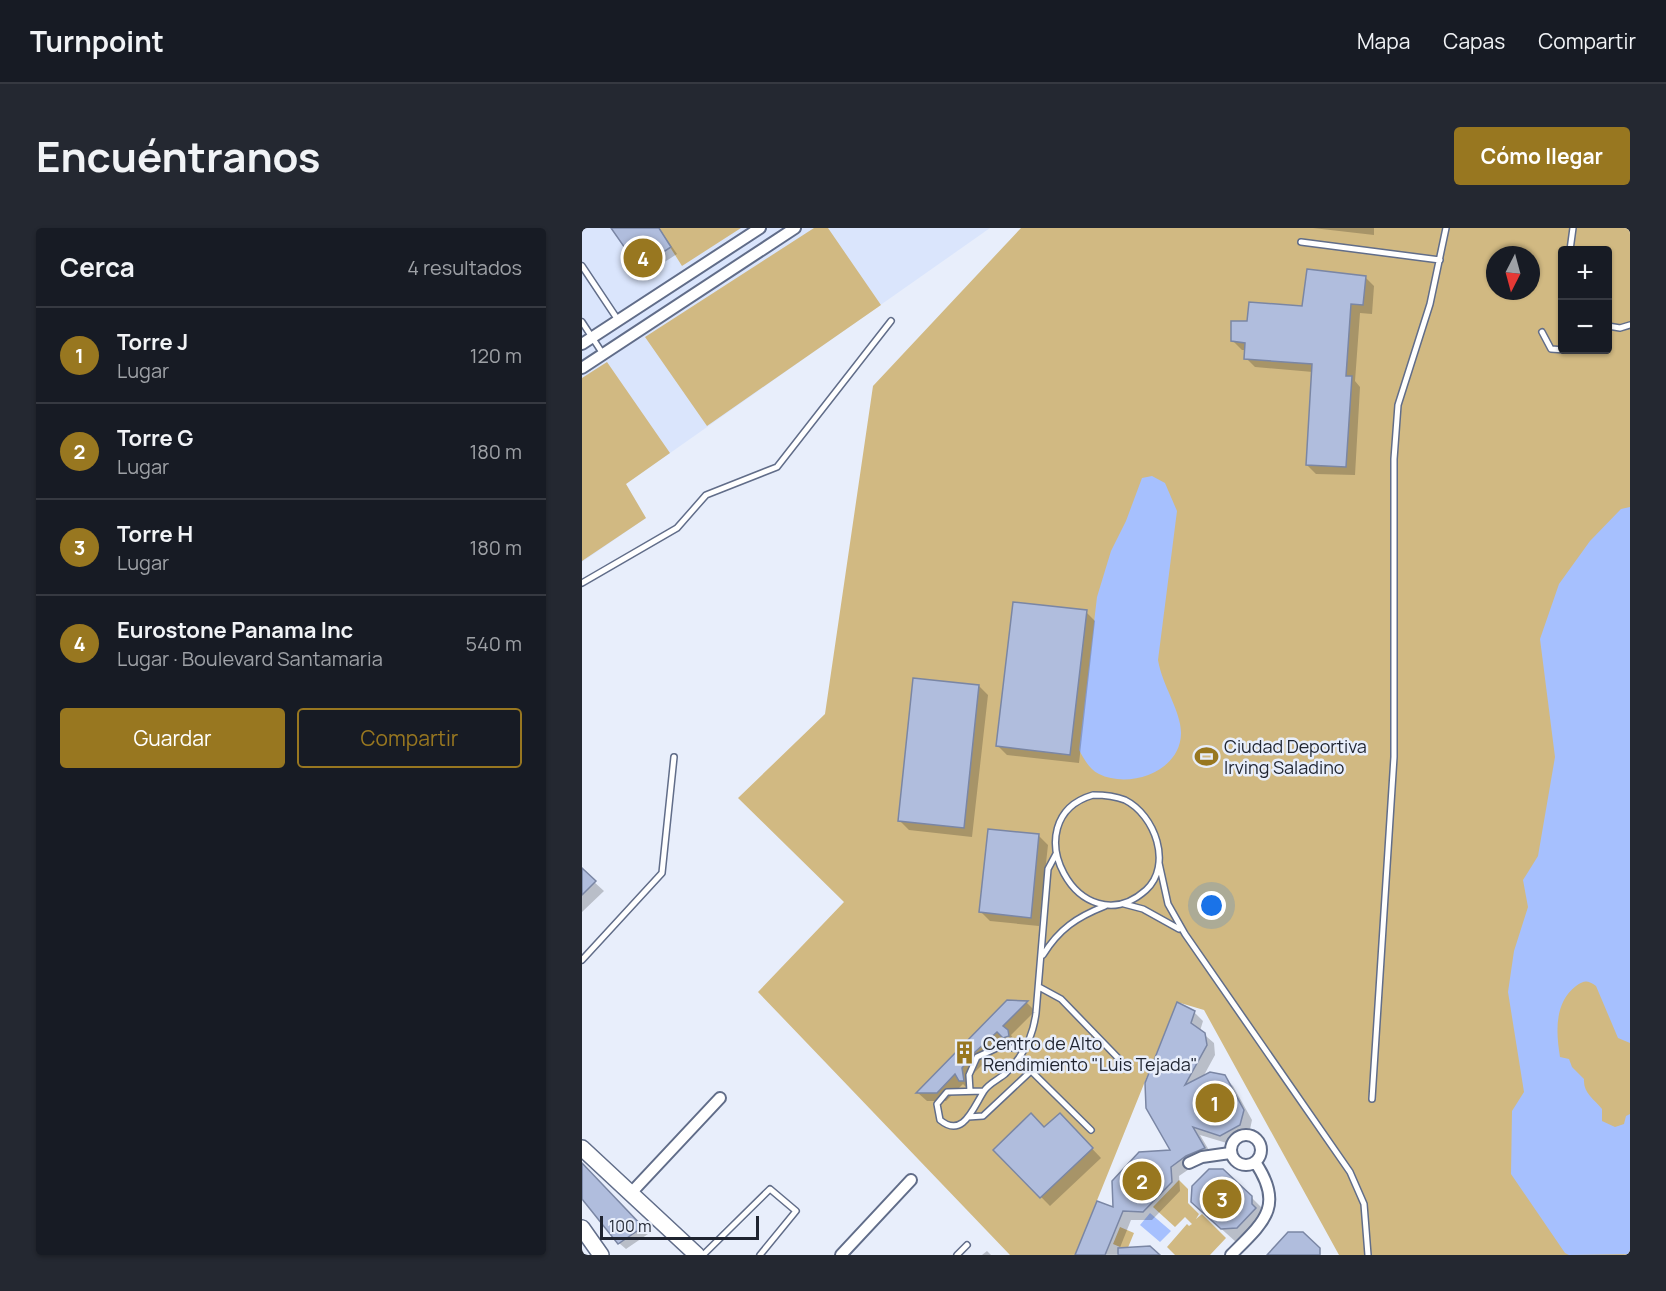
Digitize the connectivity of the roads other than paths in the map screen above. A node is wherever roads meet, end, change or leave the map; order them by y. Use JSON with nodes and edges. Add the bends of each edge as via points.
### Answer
{"nodes":[{"id":1,"x":760,"y":228,"type":"edge"},
{"id":2,"x":795,"y":228,"type":"edge"},
{"id":3,"x":1446,"y":228,"type":"edge"},
{"id":4,"x":1573,"y":228,"type":"edge"},
{"id":5,"x":1300,"y":242,"type":"dead end"},
{"id":6,"x":1571,"y":246,"type":"edge"},
{"id":7,"x":1440,"y":260,"type":"junction"},
{"id":8,"x":582,"y":266,"type":"edge"},
{"id":9,"x":618,"y":320,"type":"junction"},
{"id":10,"x":891,"y":321,"type":"dead end"},
{"id":11,"x":582,"y":322,"type":"edge"},
{"id":12,"x":1630,"y":325,"type":"edge"},
{"id":13,"x":1612,"y":327,"type":"edge"},
{"id":14,"x":1542,"y":332,"type":"dead end"},
{"id":15,"x":592,"y":338,"type":"junction"},
{"id":16,"x":582,"y":344,"type":"edge"},
{"id":17,"x":1558,"y":350,"type":"edge"},
{"id":18,"x":603,"y":354,"type":"junction"},
{"id":19,"x":582,"y":368,"type":"edge"},
{"id":20,"x":582,"y":583,"type":"edge"},
{"id":21,"x":674,"y":757,"type":"dead end"},
{"id":22,"x":1056,"y":854,"type":"junction"},
{"id":23,"x":1159,"y":863,"type":"junction"},
{"id":24,"x":1124,"y":904,"type":"junction"},
{"id":25,"x":1107,"y":905,"type":"junction"},
{"id":26,"x":1185,"y":934,"type":"junction"},
{"id":27,"x":1043,"y":955,"type":"junction"},
{"id":28,"x":582,"y":960,"type":"edge"},
{"id":29,"x":1039,"y":987,"type":"junction"},
{"id":30,"x":1025,"y":1049,"type":"junction"},
{"id":31,"x":1019,"y":1059,"type":"junction"},
{"id":32,"x":1120,"y":1060,"type":"dead end"},
{"id":33,"x":1031,"y":1071,"type":"junction"},
{"id":34,"x":970,"y":1091,"type":"junction"},
{"id":35,"x":984,"y":1091,"type":"junction"},
{"id":36,"x":720,"y":1098,"type":"dead end"},
{"id":37,"x":1372,"y":1099,"type":"dead end"},
{"id":38,"x":968,"y":1117,"type":"junction"},
{"id":39,"x":1091,"y":1130,"type":"dead end"},
{"id":40,"x":582,"y":1148,"type":"edge"},
{"id":41,"x":1230,"y":1153,"type":"junction"},
{"id":42,"x":1255,"y":1162,"type":"junction"},
{"id":43,"x":1189,"y":1163,"type":"dead end"},
{"id":44,"x":910,"y":1180,"type":"dead end"},
{"id":45,"x":631,"y":1193,"type":"junction"},
{"id":46,"x":582,"y":1228,"type":"edge"},
{"id":47,"x":967,"y":1245,"type":"dead end"},
{"id":48,"x":601,"y":1255,"type":"edge"},
{"id":49,"x":697,"y":1255,"type":"edge"},
{"id":50,"x":703,"y":1255,"type":"edge"},
{"id":51,"x":760,"y":1255,"type":"edge"},
{"id":52,"x":841,"y":1255,"type":"edge"},
{"id":53,"x":957,"y":1255,"type":"edge"},
{"id":54,"x":1231,"y":1255,"type":"edge"},
{"id":55,"x":1368,"y":1255,"type":"edge"}],
"edges":[{"from":1,"to":9,"type":"street"},
{"from":2,"to":18,"type":"street"},
{"from":3,"to":7,"type":"lane"},
{"from":4,"to":6,"type":"lane"},
{"from":5,"to":7,"type":"lane"},
{"from":7,"to":37,"type":"lane","via":[[1398,405],[1394,757]]},
{"from":8,"to":9,"type":"lane"},
{"from":9,"to":15,"type":"street"},
{"from":10,"to":20,"type":"lane","via":[[777,467],[706,495],[677,528]]},
{"from":11,"to":15,"type":"lane"},
{"from":12,"to":13,"type":"lane"},
{"from":14,"to":17,"type":"lane","via":[[1551,349]]},
{"from":15,"to":16,"type":"street"},
{"from":15,"to":18,"type":"lane"},
{"from":18,"to":19,"type":"street"},
{"from":21,"to":28,"type":"lane","via":[[662,873]]},
{"from":22,"to":23,"type":"lane","via":[[1061,820],[1070,806],[1094,795],[1111,795],[1135,807],[1150,823]]},
{"from":22,"to":25,"type":"lane","via":[[1060,868],[1080,894]]},
{"from":22,"to":27,"type":"lane","via":[[1048,869]]},
{"from":23,"to":24,"type":"lane","via":[[1148,888]]},
{"from":23,"to":26,"type":"lane","via":[[1168,904]]},
{"from":24,"to":25,"type":"lane"},
{"from":24,"to":26,"type":"lane","via":[[1163,918]]},
{"from":25,"to":27,"type":"lane","via":[[1061,930]]},
{"from":26,"to":55,"type":"lane","via":[[1350,1172],[1365,1204]]},
{"from":27,"to":29,"type":"lane"},
{"from":29,"to":30,"type":"lane","via":[[1035,1029]]},
{"from":29,"to":32,"type":"lane","via":[[1061,999]]},
{"from":30,"to":31,"type":"lane"},
{"from":30,"to":34,"type":"lane","via":[[999,1047],[977,1057],[969,1075]]},
{"from":31,"to":33,"type":"lane"},
{"from":31,"to":35,"type":"lane"},
{"from":33,"to":38,"type":"lane","via":[[983,1116]]},
{"from":33,"to":39,"type":"lane"},
{"from":34,"to":35,"type":"lane"},
{"from":34,"to":38,"type":"lane","via":[[947,1092],[937,1104],[940,1120],[945,1124],[962,1125]]},
{"from":35,"to":38,"type":"lane"},
{"from":36,"to":45,"type":"street"},
{"from":40,"to":45,"type":"main road"},
{"from":41,"to":42,"type":"street","via":[[1237,1163]]},
{"from":41,"to":42,"type":"street","via":[[1232,1142],[1239,1135],[1250,1134],[1260,1143],[1260,1157]]},
{"from":41,"to":43,"type":"street","via":[[1199,1155]]},
{"from":42,"to":54,"type":"street","via":[[1272,1193],[1270,1205]]},
{"from":44,"to":52,"type":"street"},
{"from":45,"to":49,"type":"main road"},
{"from":46,"to":48,"type":"main road"},
{"from":47,"to":53,"type":"lane"},
{"from":50,"to":51,"type":"lane","via":[[771,1189],[796,1211]]}]}
